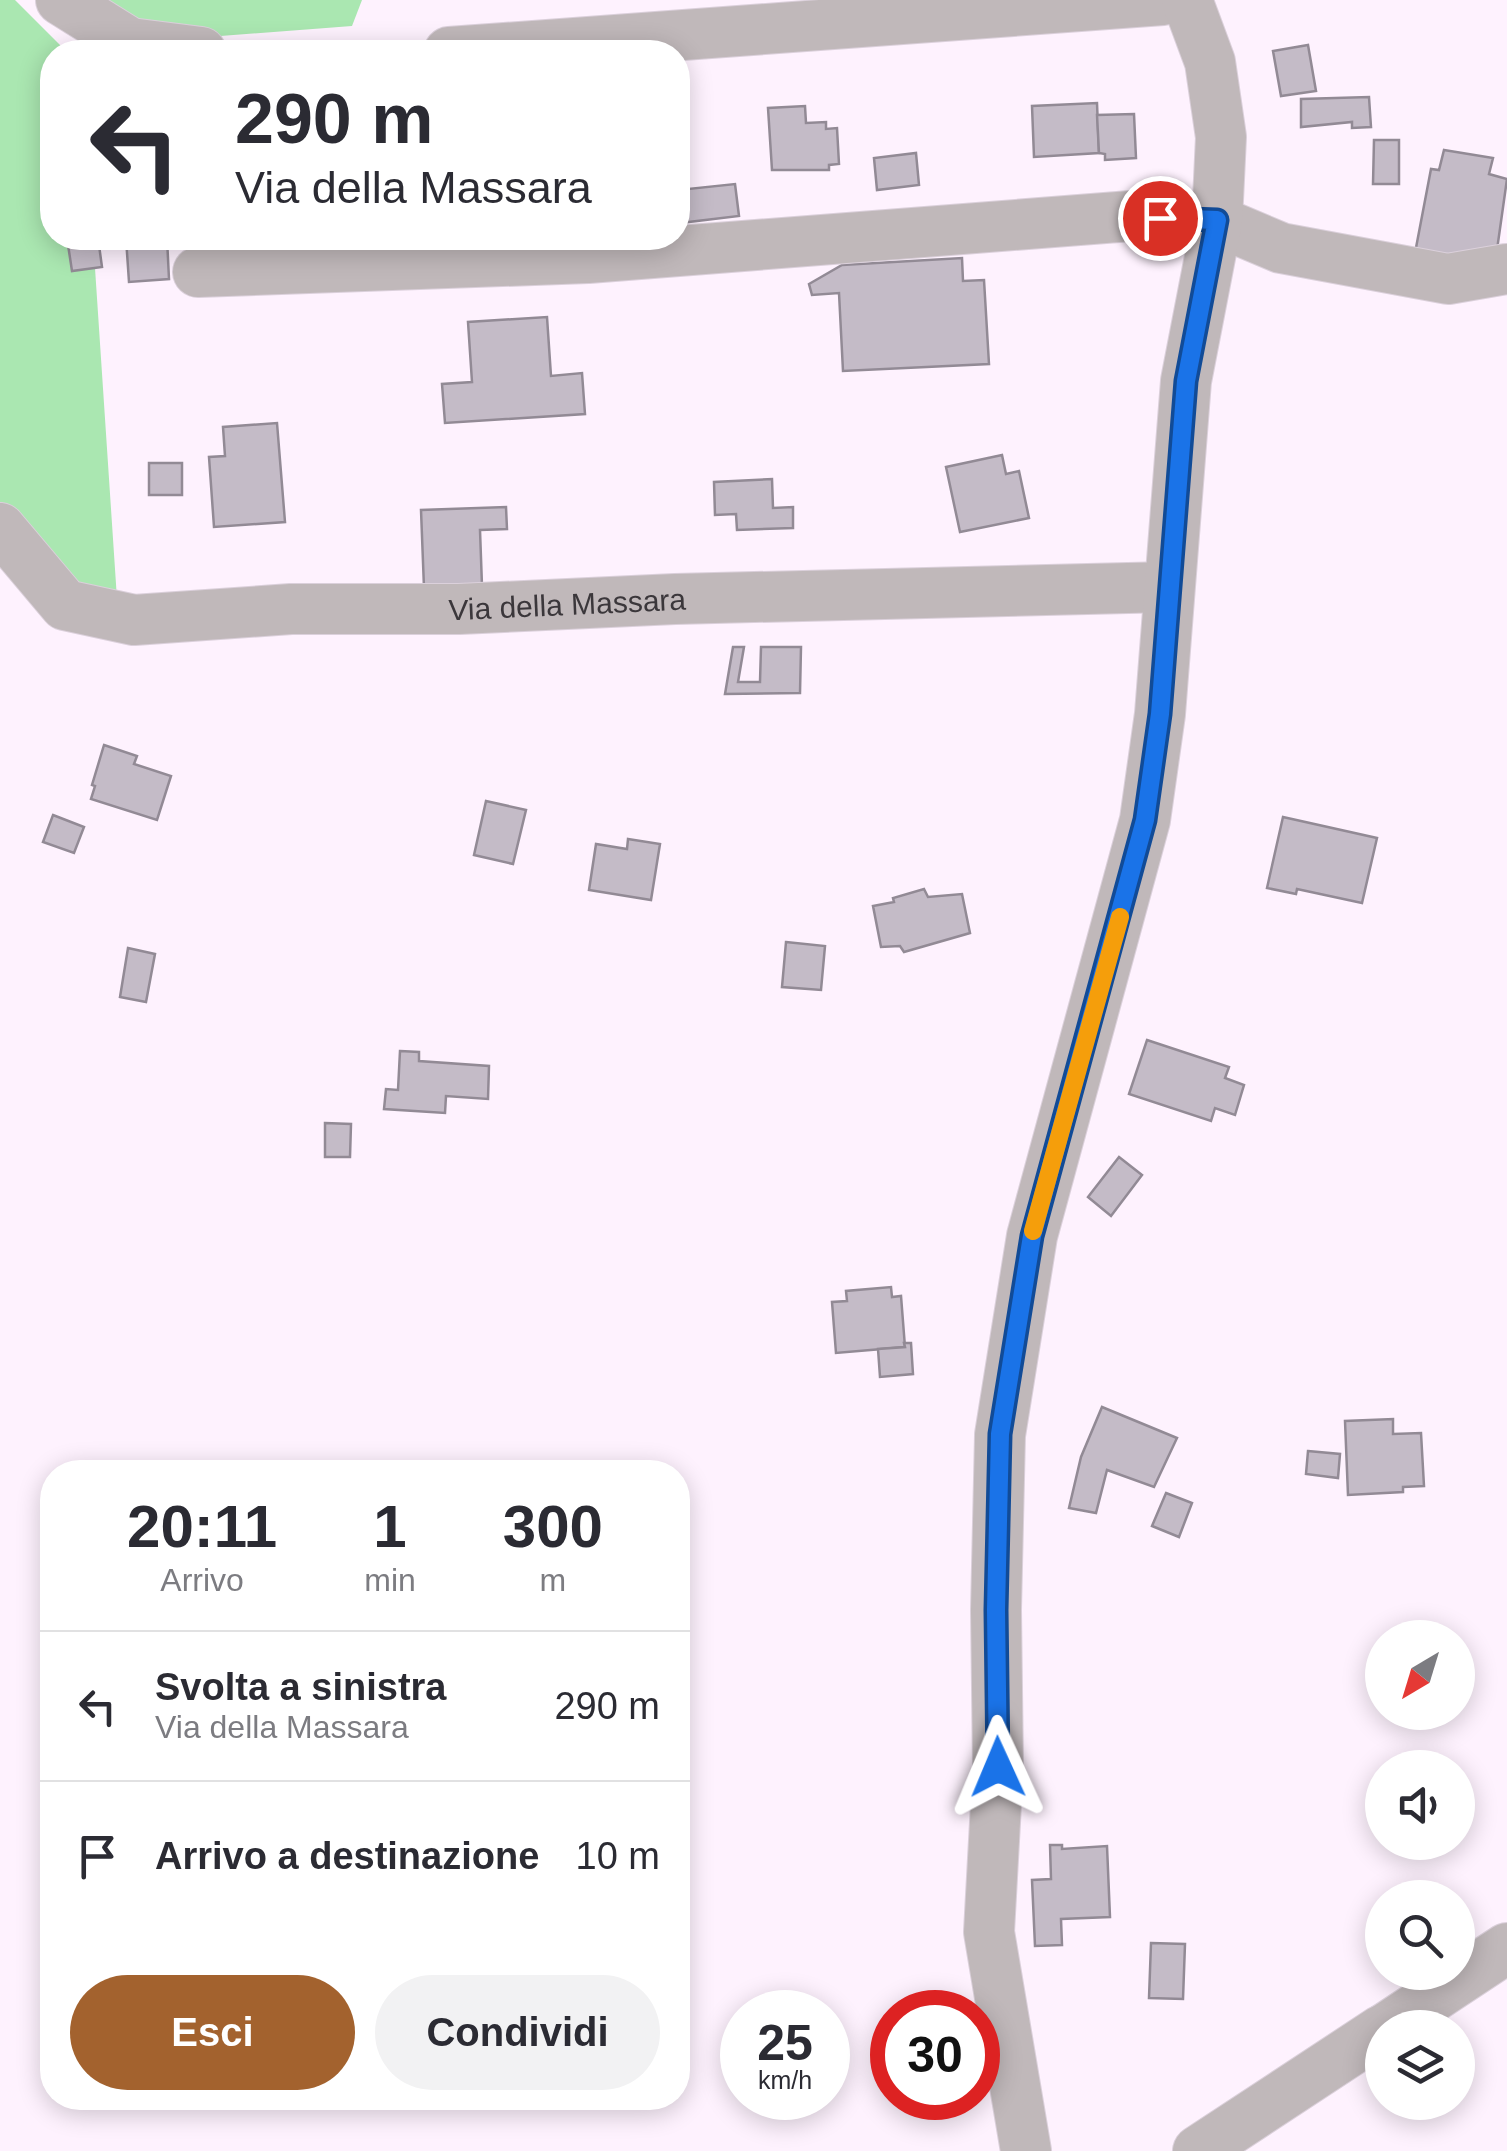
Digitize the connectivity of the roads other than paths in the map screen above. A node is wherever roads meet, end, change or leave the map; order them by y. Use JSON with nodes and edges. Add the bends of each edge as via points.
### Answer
{"nodes":[{"id":1,"x":61,"y":0,"type":"edge"},
{"id":2,"x":1163,"y":0,"type":"edge"},
{"id":3,"x":1186,"y":0,"type":"edge"},
{"id":4,"x":125,"y":40,"type":"edge"},
{"id":5,"x":614,"y":40,"type":"edge"},
{"id":6,"x":1217,"y":220,"type":"junction"},
{"id":7,"x":1507,"y":268,"type":"edge"},
{"id":8,"x":198,"y":272,"type":"dead end"},
{"id":9,"x":0,"y":528,"type":"edge"},
{"id":10,"x":1170,"y":586,"type":"junction"},
{"id":11,"x":1507,"y":1948,"type":"edge"},
{"id":12,"x":1412,"y":2010,"type":"edge"},
{"id":13,"x":1365,"y":2041,"type":"edge"},
{"id":14,"x":1026,"y":2151,"type":"edge"},
{"id":15,"x":1198,"y":2151,"type":"edge"}],
"edges":[{"from":1,"to":4,"type":"street"},
{"from":2,"to":5,"type":"street"},
{"from":3,"to":6,"type":"street","via":[[1210,62],[1221,137]]},
{"from":6,"to":7,"type":"street","via":[[1281,248],[1448,278]]},
{"from":6,"to":8,"type":"street","via":[[1131,216],[588,258]]},
{"from":6,"to":10,"type":"street","via":[[1186,381]]},
{"from":9,"to":10,"type":"street","name":"Via della Massara","via":[[65,605],[134,620],[291,608],[459,609]]},
{"from":10,"to":14,"type":"street","via":[[1145,820],[1032,1236],[1000,1434],[998,1767],[989,1932]]},
{"from":11,"to":12,"type":"street"},
{"from":13,"to":15,"type":"street"}]}
